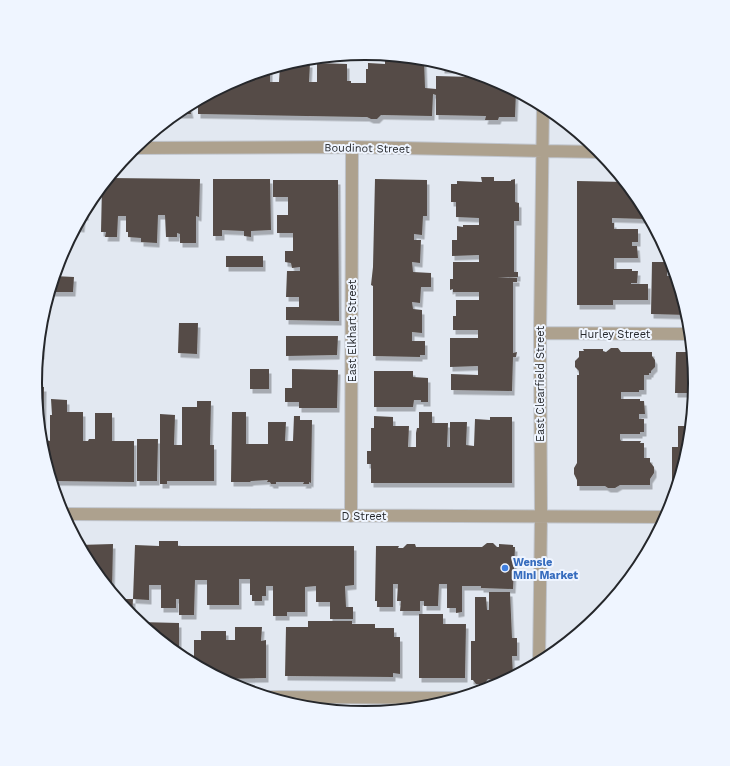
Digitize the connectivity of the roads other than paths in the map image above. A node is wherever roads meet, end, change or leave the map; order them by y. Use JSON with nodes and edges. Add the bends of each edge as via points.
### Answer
{"nodes":[{"id":1,"x":543,"y":113,"type":"edge"},
{"id":2,"x":352,"y":147,"type":"junction"},
{"id":3,"x":144,"y":148,"type":"edge"},
{"id":4,"x":543,"y":151,"type":"junction"},
{"id":5,"x":590,"y":152,"type":"edge"},
{"id":6,"x":540,"y":333,"type":"junction"},
{"id":7,"x":684,"y":334,"type":"edge"},
{"id":8,"x":70,"y":514,"type":"edge"},
{"id":9,"x":352,"y":516,"type":"junction"},
{"id":10,"x":541,"y":516,"type":"junction"},
{"id":11,"x":659,"y":517,"type":"edge"},
{"id":12,"x":539,"y":655,"type":"edge"},
{"id":13,"x":290,"y":697,"type":"edge"},
{"id":14,"x":437,"y":698,"type":"edge"}],
"edges":[{"from":1,"to":4,"type":"street","name":"East Clearfield Street"},
{"from":2,"to":3,"type":"street","name":"Boudinot Street"},
{"from":2,"to":4,"type":"street","name":"Boudinot Street"},
{"from":2,"to":9,"type":"street","name":"East Elkhart Street"},
{"from":4,"to":5,"type":"street","name":"Boudinot Street"},
{"from":4,"to":6,"type":"street","name":"East Clearfield Street"},
{"from":6,"to":7,"type":"street","name":"Hurley Street"},
{"from":6,"to":10,"type":"street","name":"East Clearfield Street"},
{"from":8,"to":9,"type":"street","name":"D Street"},
{"from":9,"to":10,"type":"street","name":"D Street"},
{"from":10,"to":11,"type":"street","name":"D Street"},
{"from":10,"to":12,"type":"street","name":"East Clearfield Street"},
{"from":13,"to":14,"type":"street"}]}
